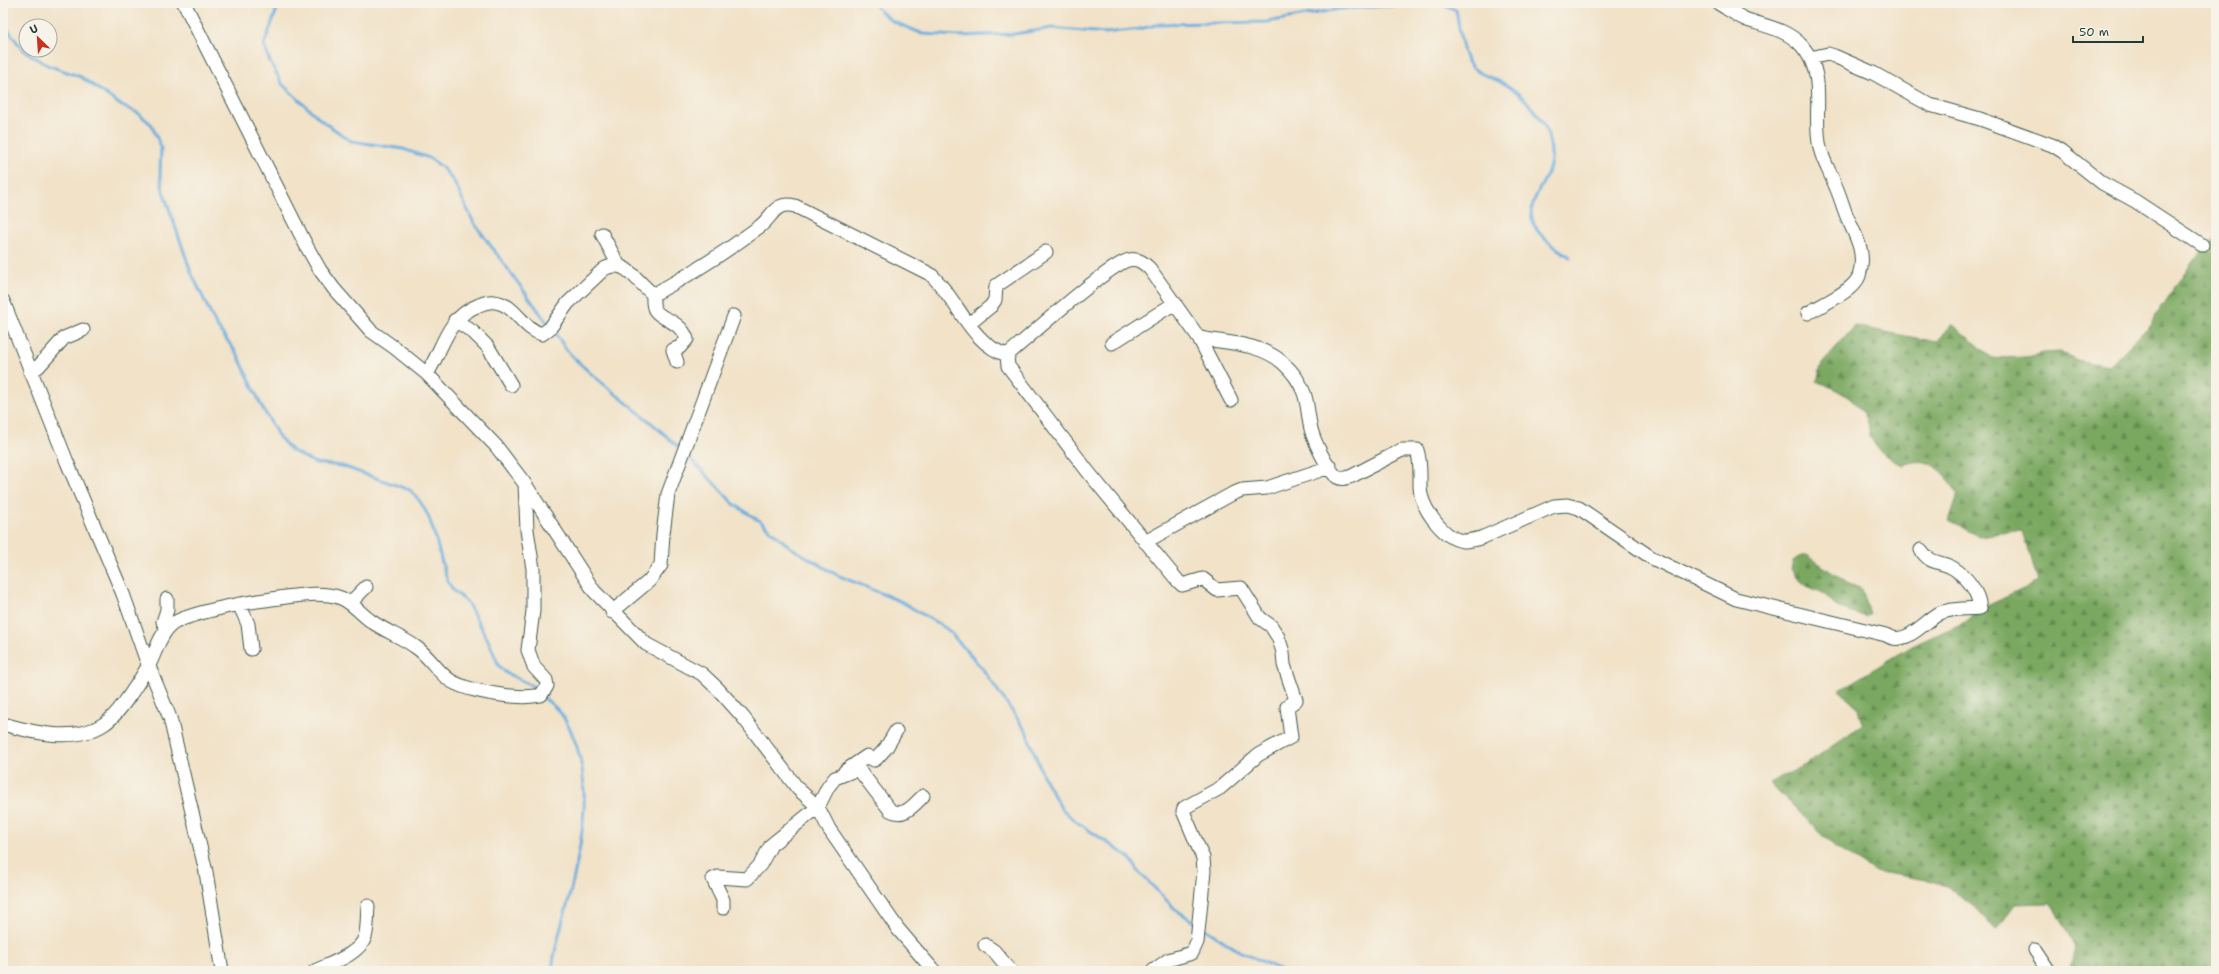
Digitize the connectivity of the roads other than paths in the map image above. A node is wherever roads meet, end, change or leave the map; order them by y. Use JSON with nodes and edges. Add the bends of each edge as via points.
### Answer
{"nodes":[{"id":1,"x":184,"y":3,"type":"edge"},
{"id":2,"x":1718,"y":3,"type":"edge"},
{"id":3,"x":1810,"y":58,"type":"junction"},
{"id":4,"x":602,"y":234,"type":"dead end"},
{"id":5,"x":2202,"y":246,"type":"dead end"},
{"id":6,"x":1046,"y":252,"type":"dead end"},
{"id":7,"x":618,"y":264,"type":"junction"},
{"id":8,"x":653,"y":294,"type":"junction"},
{"id":9,"x":3,"y":301,"type":"edge"},
{"id":10,"x":1175,"y":304,"type":"junction"},
{"id":11,"x":1808,"y":313,"type":"dead end"},
{"id":12,"x":734,"y":316,"type":"dead end"},
{"id":13,"x":455,"y":320,"type":"junction"},
{"id":14,"x":969,"y":324,"type":"junction"},
{"id":15,"x":83,"y":330,"type":"dead end"},
{"id":16,"x":1199,"y":338,"type":"junction"},
{"id":17,"x":1112,"y":343,"type":"dead end"},
{"id":18,"x":1007,"y":355,"type":"junction"},
{"id":19,"x":677,"y":362,"type":"dead end"},
{"id":20,"x":30,"y":372,"type":"junction"},
{"id":21,"x":427,"y":374,"type":"junction"},
{"id":22,"x":511,"y":385,"type":"dead end"},
{"id":23,"x":1231,"y":400,"type":"dead end"},
{"id":24,"x":1330,"y":467,"type":"junction"},
{"id":25,"x":525,"y":484,"type":"junction"},
{"id":26,"x":1145,"y":542,"type":"junction"},
{"id":27,"x":1921,"y":550,"type":"dead end"},
{"id":28,"x":366,"y":587,"type":"dead end"},
{"id":29,"x":167,"y":599,"type":"dead end"},
{"id":30,"x":239,"y":604,"type":"junction"},
{"id":31,"x":352,"y":605,"type":"junction"},
{"id":32,"x":612,"y":612,"type":"junction"},
{"id":33,"x":167,"y":629,"type":"junction"},
{"id":34,"x":251,"y":650,"type":"dead end"},
{"id":35,"x":149,"y":665,"type":"junction"},
{"id":36,"x":3,"y":724,"type":"edge"},
{"id":37,"x":896,"y":731,"type":"dead end"},
{"id":38,"x":835,"y":778,"type":"junction"},
{"id":39,"x":923,"y":796,"type":"dead end"},
{"id":40,"x":818,"y":807,"type":"junction"},
{"id":41,"x":368,"y":906,"type":"dead end"},
{"id":42,"x":722,"y":908,"type":"dead end"},
{"id":43,"x":985,"y":945,"type":"dead end"},
{"id":44,"x":2035,"y":950,"type":"dead end"},
{"id":45,"x":222,"y":971,"type":"edge"},
{"id":46,"x":315,"y":971,"type":"edge"},
{"id":47,"x":934,"y":971,"type":"edge"},
{"id":48,"x":1011,"y":971,"type":"edge"},
{"id":49,"x":1153,"y":971,"type":"edge"},
{"id":50,"x":2049,"y":971,"type":"edge"}],
"edges":[{"from":1,"to":21,"type":"street","via":[[320,270],[371,331]]},
{"from":2,"to":3,"type":"street","via":[[1747,19],[1782,32],[1801,45]]},
{"from":3,"to":5,"type":"street","via":[[1828,54],[1834,56],[1873,73],[1930,105],[1980,119],[2052,145],[2102,183],[2135,201]]},
{"from":3,"to":11,"type":"street","via":[[1819,91],[1820,147],[1862,252],[1861,268],[1856,282]]},
{"from":4,"to":7,"type":"street"},
{"from":6,"to":14,"type":"street","via":[[996,286],[995,300],[991,306]]},
{"from":7,"to":8,"type":"street"},
{"from":7,"to":13,"type":"street","via":[[604,269],[568,302],[550,328],[542,334],[532,329],[508,307],[494,301],[470,308]]},
{"from":8,"to":14,"type":"street","via":[[714,259],[760,227],[776,209],[787,204],[930,274],[945,289]]},
{"from":8,"to":19,"type":"street","via":[[656,311],[676,324],[687,339],[673,350]]},
{"from":9,"to":20,"type":"street"},
{"from":10,"to":16,"type":"street"},
{"from":10,"to":17,"type":"street"},
{"from":10,"to":18,"type":"street","via":[[1142,261],[1122,262]]},
{"from":12,"to":32,"type":"street","via":[[668,494],[661,565],[648,581]]},
{"from":13,"to":21,"type":"street"},
{"from":13,"to":22,"type":"street","via":[[473,332],[488,347]]},
{"from":14,"to":18,"type":"street","via":[[995,351]]},
{"from":15,"to":20,"type":"street","via":[[64,338],[39,366]]},
{"from":16,"to":23,"type":"street"},
{"from":16,"to":24,"type":"street","via":[[1263,351],[1284,364],[1303,391],[1311,429]]},
{"from":18,"to":26,"type":"street","via":[[1008,366]]},
{"from":20,"to":35,"type":"street","via":[[123,594]]},
{"from":21,"to":25,"type":"street","via":[[496,446]]},
{"from":24,"to":26,"type":"street","via":[[1267,488],[1242,490],[1232,494]]},
{"from":24,"to":27,"type":"street","via":[[1338,477],[1344,479],[1402,450],[1417,450],[1422,478],[1420,486],[1426,508],[1440,528],[1457,539],[1481,538],[1554,506],[1567,505],[1579,508],[1652,558],[1736,599],[1886,635],[1893,639],[1906,637],[1941,613],[1980,608],[1975,588],[1953,568],[1926,559]]},
{"from":25,"to":31,"type":"street","via":[[527,530],[533,569],[533,611],[528,650],[534,667],[546,680],[547,686],[541,695],[529,698],[509,697],[450,681],[419,649],[372,622]]},
{"from":25,"to":32,"type":"street","via":[[594,591]]},
{"from":26,"to":49,"type":"street","via":[[1182,585],[1203,579],[1217,590],[1238,587],[1243,590],[1260,618],[1271,626],[1278,637],[1296,700],[1287,707],[1291,732],[1288,740],[1258,755],[1220,788],[1184,808],[1183,811],[1203,858],[1197,942],[1192,953],[1168,960]]},
{"from":28,"to":31,"type":"street"},
{"from":29,"to":33,"type":"street","via":[[163,622]]},
{"from":30,"to":31,"type":"street","via":[[320,595],[339,598]]},
{"from":30,"to":33,"type":"street","via":[[178,620]]},
{"from":30,"to":34,"type":"street","via":[[248,624]]},
{"from":32,"to":40,"type":"street","via":[[646,644],[702,674],[718,689],[748,723],[798,789]]},
{"from":33,"to":35,"type":"street"},
{"from":35,"to":36,"type":"street","via":[[118,711],[106,724],[91,731],[63,735]]},
{"from":35,"to":45,"type":"street","via":[[170,718],[184,775],[206,872]]},
{"from":37,"to":38,"type":"street","via":[[876,759],[865,756]]},
{"from":38,"to":39,"type":"street","via":[[855,770],[860,771],[895,813],[907,811]]},
{"from":38,"to":40,"type":"street"},
{"from":40,"to":42,"type":"street","via":[[771,845],[760,865],[748,879],[713,879],[722,900]]},
{"from":40,"to":47,"type":"street","via":[[833,834],[898,929]]},
{"from":41,"to":46,"type":"street","via":[[366,934],[362,943],[345,957]]},
{"from":43,"to":48,"type":"street","via":[[994,951]]},
{"from":44,"to":50,"type":"street"}]}
